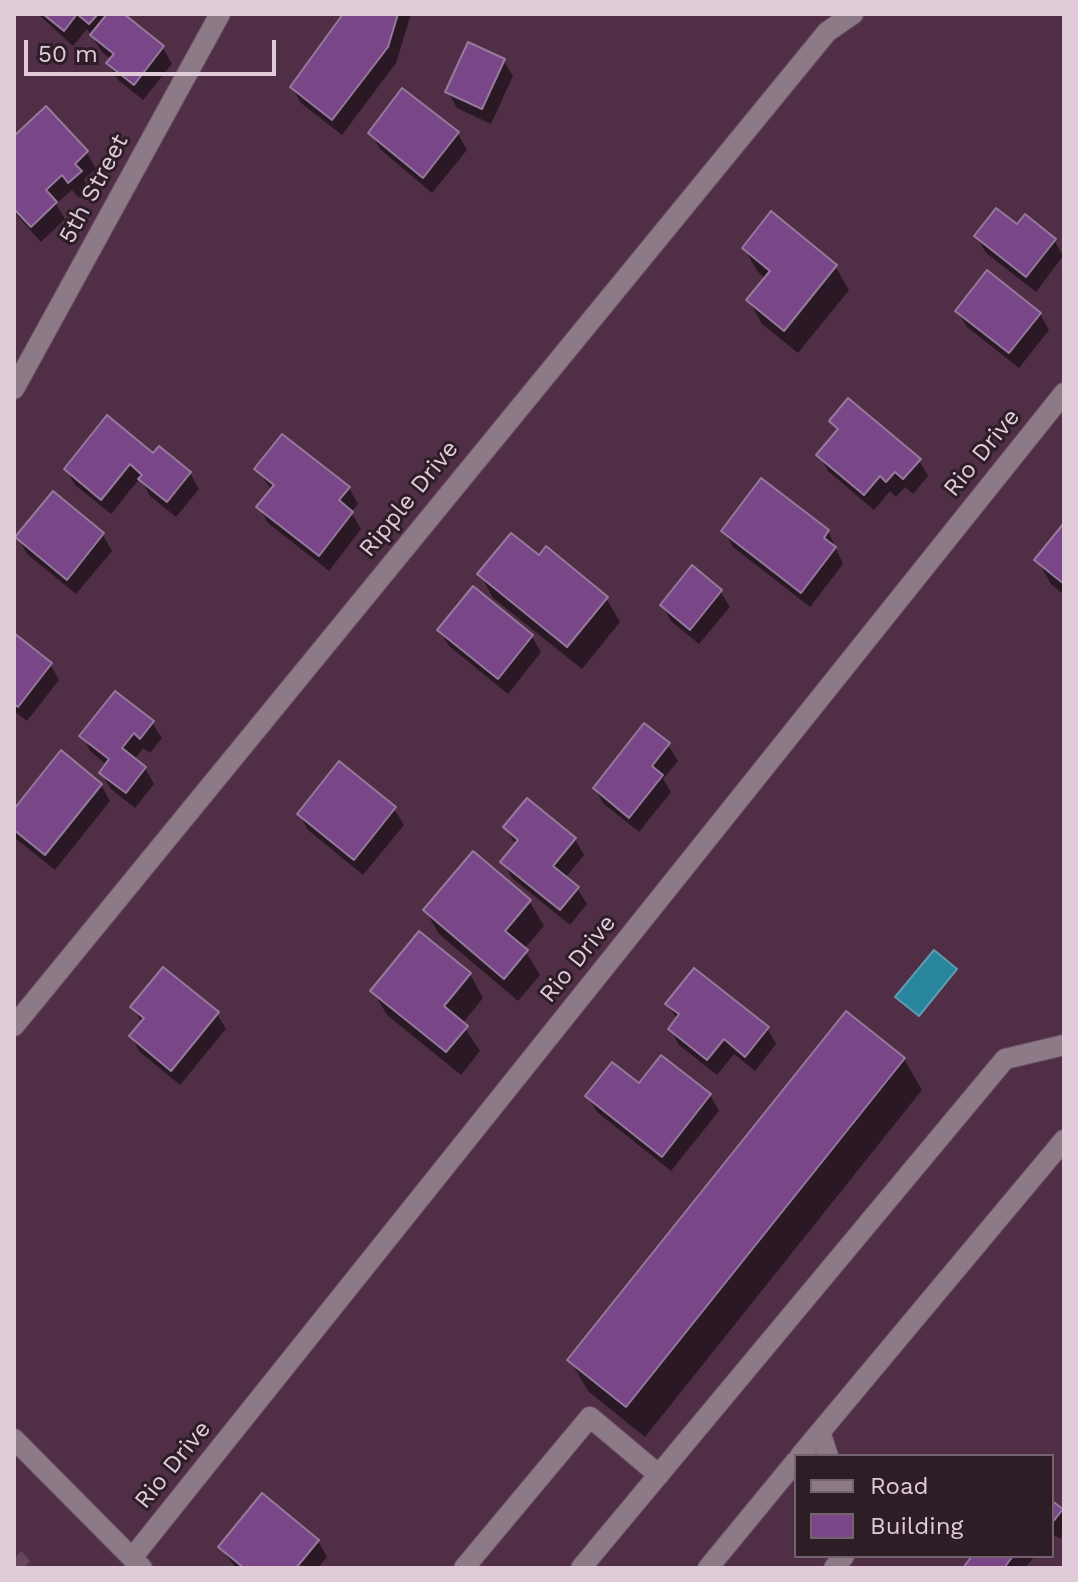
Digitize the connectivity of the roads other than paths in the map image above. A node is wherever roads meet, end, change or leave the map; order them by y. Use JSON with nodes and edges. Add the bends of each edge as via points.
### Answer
{"nodes":[{"id":1,"x":220,"y":14,"type":"edge"},
{"id":2,"x":853,"y":14,"type":"edge"},
{"id":3,"x":21,"y":362,"type":"edge"},
{"id":4,"x":14,"y":389,"type":"edge"},
{"id":5,"x":1064,"y":393,"type":"edge"},
{"id":6,"x":14,"y":1026,"type":"edge"},
{"id":7,"x":1064,"y":1045,"type":"edge"},
{"id":8,"x":1064,"y":1140,"type":"edge"},
{"id":9,"x":820,"y":1432,"type":"junction"},
{"id":10,"x":14,"y":1439,"type":"edge"},
{"id":11,"x":802,"y":1454,"type":"edge"},
{"id":12,"x":827,"y":1454,"type":"edge"},
{"id":13,"x":794,"y":1463,"type":"edge"},
{"id":14,"x":659,"y":1475,"type":"junction"},
{"id":15,"x":137,"y":1563,"type":"edge"},
{"id":16,"x":464,"y":1568,"type":"edge"},
{"id":17,"x":581,"y":1568,"type":"edge"},
{"id":18,"x":708,"y":1568,"type":"edge"}],
"edges":[{"from":1,"to":3,"type":"street","name":"5th Street"},
{"from":2,"to":6,"type":"street","name":"Ripple Drive","via":[[827,32],[807,56]]},
{"from":3,"to":4,"type":"street","name":"5th Street"},
{"from":5,"to":15,"type":"street","name":"Rio Drive"},
{"from":7,"to":14,"type":"street","via":[[1005,1059]]},
{"from":8,"to":9,"type":"street"},
{"from":9,"to":11,"type":"street"},
{"from":9,"to":12,"type":"street"},
{"from":10,"to":15,"type":"street"},
{"from":13,"to":18,"type":"street"},
{"from":14,"to":16,"type":"street","via":[[590,1417]]},
{"from":14,"to":17,"type":"street"}]}
